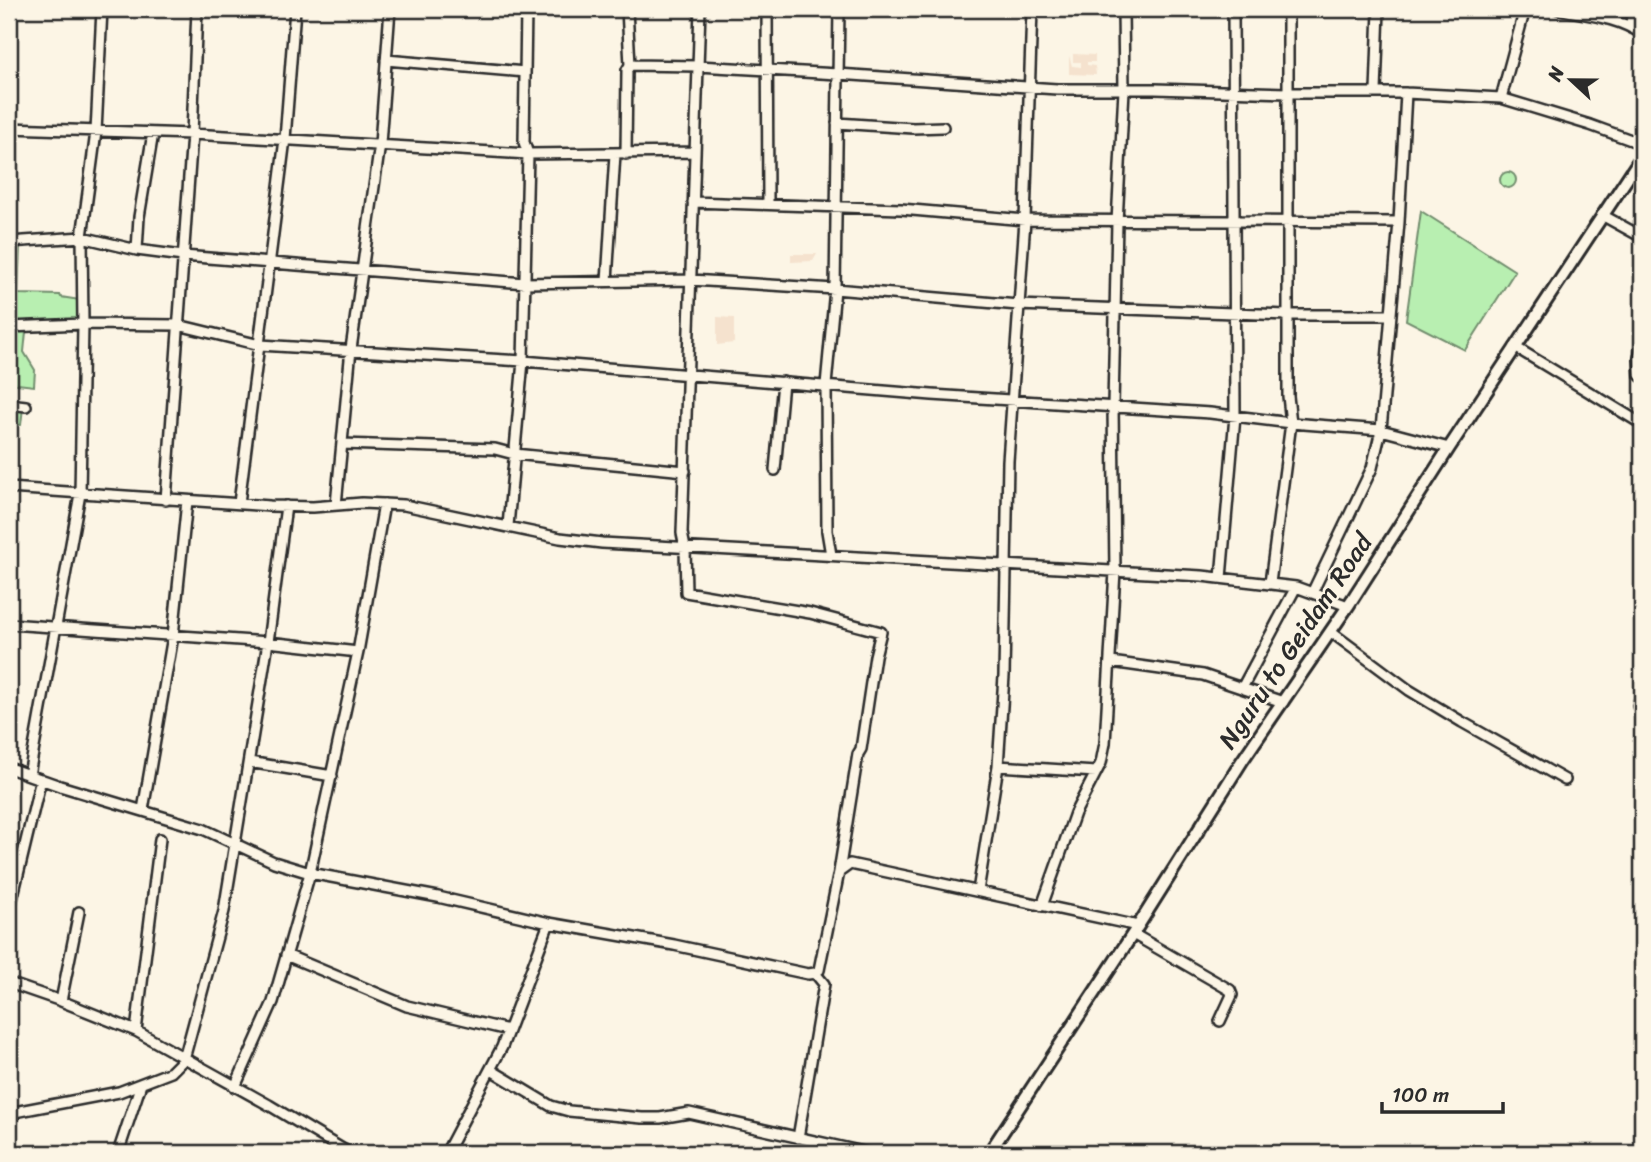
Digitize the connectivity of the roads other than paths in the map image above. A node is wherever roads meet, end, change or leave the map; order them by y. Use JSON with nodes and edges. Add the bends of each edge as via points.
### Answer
{"nodes":[{"id":1,"x":102,"y":9,"type":"edge"},
{"id":2,"x":197,"y":9,"type":"edge"},
{"id":3,"x":295,"y":9,"type":"edge"},
{"id":4,"x":390,"y":9,"type":"edge"},
{"id":5,"x":526,"y":9,"type":"edge"},
{"id":6,"x":627,"y":9,"type":"edge"},
{"id":7,"x":700,"y":9,"type":"edge"},
{"id":8,"x":767,"y":9,"type":"edge"},
{"id":9,"x":839,"y":9,"type":"edge"},
{"id":10,"x":1032,"y":9,"type":"edge"},
{"id":11,"x":1123,"y":9,"type":"edge"},
{"id":12,"x":1233,"y":9,"type":"edge"},
{"id":13,"x":1288,"y":9,"type":"edge"},
{"id":14,"x":1380,"y":9,"type":"edge"},
{"id":15,"x":1525,"y":9,"type":"edge"},
{"id":16,"x":1558,"y":9,"type":"edge"},
{"id":17,"x":1634,"y":9,"type":"edge"},
{"id":18,"x":1630,"y":26,"type":"junction"},
{"id":19,"x":1642,"y":34,"type":"edge"},
{"id":20,"x":386,"y":60,"type":"junction"},
{"id":21,"x":630,"y":65,"type":"junction"},
{"id":22,"x":698,"y":66,"type":"junction"},
{"id":23,"x":767,"y":70,"type":"junction"},
{"id":24,"x":525,"y":72,"type":"junction"},
{"id":25,"x":838,"y":74,"type":"junction"},
{"id":26,"x":1028,"y":88,"type":"junction"},
{"id":27,"x":1124,"y":90,"type":"junction"},
{"id":28,"x":1376,"y":92,"type":"junction"},
{"id":29,"x":1234,"y":93,"type":"junction"},
{"id":30,"x":1287,"y":93,"type":"junction"},
{"id":31,"x":1406,"y":93,"type":"junction"},
{"id":32,"x":1501,"y":98,"type":"junction"},
{"id":33,"x":837,"y":123,"type":"junction"},
{"id":34,"x":943,"y":127,"type":"dead end"},
{"id":35,"x":9,"y":128,"type":"edge"},
{"id":36,"x":96,"y":132,"type":"junction"},
{"id":37,"x":153,"y":133,"type":"junction"},
{"id":38,"x":192,"y":134,"type":"junction"},
{"id":39,"x":285,"y":139,"type":"junction"},
{"id":40,"x":380,"y":144,"type":"junction"},
{"id":41,"x":1642,"y":144,"type":"edge"},
{"id":42,"x":695,"y":152,"type":"junction"},
{"id":43,"x":615,"y":154,"type":"junction"},
{"id":44,"x":626,"y":154,"type":"junction"},
{"id":45,"x":527,"y":155,"type":"junction"},
{"id":46,"x":1642,"y":156,"type":"edge"},
{"id":47,"x":1637,"y":173,"type":"edge"},
{"id":48,"x":693,"y":202,"type":"junction"},
{"id":49,"x":768,"y":204,"type":"junction"},
{"id":50,"x":835,"y":209,"type":"junction"},
{"id":51,"x":1602,"y":215,"type":"junction"},
{"id":52,"x":1026,"y":220,"type":"junction"},
{"id":53,"x":1235,"y":221,"type":"junction"},
{"id":54,"x":1117,"y":222,"type":"junction"},
{"id":55,"x":1289,"y":222,"type":"junction"},
{"id":56,"x":1399,"y":222,"type":"junction"},
{"id":57,"x":82,"y":237,"type":"junction"},
{"id":58,"x":1642,"y":237,"type":"edge"},
{"id":59,"x":9,"y":242,"type":"edge"},
{"id":60,"x":137,"y":250,"type":"junction"},
{"id":61,"x":183,"y":256,"type":"junction"},
{"id":62,"x":271,"y":263,"type":"junction"},
{"id":63,"x":362,"y":269,"type":"junction"},
{"id":64,"x":691,"y":279,"type":"junction"},
{"id":65,"x":607,"y":281,"type":"junction"},
{"id":66,"x":525,"y":283,"type":"junction"},
{"id":67,"x":835,"y":289,"type":"junction"},
{"id":68,"x":1018,"y":305,"type":"junction"},
{"id":69,"x":1115,"y":310,"type":"junction"},
{"id":70,"x":1235,"y":312,"type":"junction"},
{"id":71,"x":1287,"y":315,"type":"junction"},
{"id":72,"x":1391,"y":315,"type":"junction"},
{"id":73,"x":83,"y":324,"type":"junction"},
{"id":74,"x":178,"y":325,"type":"junction"},
{"id":75,"x":9,"y":327,"type":"edge"},
{"id":76,"x":1642,"y":344,"type":"edge"},
{"id":77,"x":260,"y":345,"type":"junction"},
{"id":78,"x":1515,"y":347,"type":"junction"},
{"id":79,"x":351,"y":349,"type":"junction"},
{"id":80,"x":523,"y":361,"type":"junction"},
{"id":81,"x":688,"y":375,"type":"junction"},
{"id":82,"x":1642,"y":377,"type":"edge"},
{"id":83,"x":783,"y":382,"type":"junction"},
{"id":84,"x":826,"y":385,"type":"junction"},
{"id":85,"x":1012,"y":400,"type":"junction"},
{"id":86,"x":9,"y":404,"type":"edge"},
{"id":87,"x":26,"y":406,"type":"dead end"},
{"id":88,"x":1113,"y":406,"type":"junction"},
{"id":89,"x":1235,"y":416,"type":"junction"},
{"id":90,"x":1291,"y":423,"type":"junction"},
{"id":91,"x":1642,"y":424,"type":"edge"},
{"id":92,"x":1381,"y":430,"type":"junction"},
{"id":93,"x":342,"y":444,"type":"junction"},
{"id":94,"x":1448,"y":448,"type":"junction"},
{"id":95,"x":514,"y":454,"type":"junction"},
{"id":96,"x":775,"y":470,"type":"dead end"},
{"id":97,"x":685,"y":471,"type":"junction"},
{"id":98,"x":9,"y":488,"type":"edge"},
{"id":99,"x":80,"y":494,"type":"junction"},
{"id":100,"x":166,"y":500,"type":"junction"},
{"id":101,"x":187,"y":501,"type":"junction"},
{"id":102,"x":239,"y":503,"type":"junction"},
{"id":103,"x":384,"y":504,"type":"junction"},
{"id":104,"x":336,"y":505,"type":"junction"},
{"id":105,"x":286,"y":506,"type":"junction"},
{"id":106,"x":508,"y":526,"type":"junction"},
{"id":107,"x":685,"y":548,"type":"junction"},
{"id":108,"x":831,"y":555,"type":"junction"},
{"id":109,"x":1007,"y":564,"type":"junction"},
{"id":110,"x":1115,"y":571,"type":"junction"},
{"id":111,"x":1221,"y":578,"type":"junction"},
{"id":112,"x":1270,"y":583,"type":"junction"},
{"id":113,"x":1296,"y":587,"type":"junction"},
{"id":114,"x":1313,"y":592,"type":"junction"},
{"id":115,"x":1348,"y":606,"type":"junction"},
{"id":116,"x":9,"y":624,"type":"edge"},
{"id":117,"x":57,"y":628,"type":"junction"},
{"id":118,"x":1331,"y":632,"type":"junction"},
{"id":119,"x":173,"y":636,"type":"junction"},
{"id":120,"x":268,"y":642,"type":"junction"},
{"id":121,"x":358,"y":652,"type":"junction"},
{"id":122,"x":1111,"y":662,"type":"junction"},
{"id":123,"x":1242,"y":688,"type":"junction"},
{"id":124,"x":1642,"y":691,"type":"edge"},
{"id":125,"x":1283,"y":702,"type":"junction"},
{"id":126,"x":1638,"y":706,"type":"dead end"},
{"id":127,"x":249,"y":762,"type":"junction"},
{"id":128,"x":998,"y":766,"type":"junction"},
{"id":129,"x":9,"y":768,"type":"edge"},
{"id":130,"x":1096,"y":772,"type":"junction"},
{"id":131,"x":29,"y":775,"type":"junction"},
{"id":132,"x":332,"y":776,"type":"junction"},
{"id":133,"x":41,"y":779,"type":"junction"},
{"id":134,"x":1565,"y":780,"type":"dead end"},
{"id":135,"x":143,"y":810,"type":"junction"},
{"id":136,"x":160,"y":839,"type":"dead end"},
{"id":137,"x":236,"y":843,"type":"junction"},
{"id":138,"x":839,"y":872,"type":"junction"},
{"id":139,"x":310,"y":873,"type":"junction"},
{"id":140,"x":978,"y":891,"type":"junction"},
{"id":141,"x":1042,"y":906,"type":"junction"},
{"id":142,"x":9,"y":912,"type":"edge"},
{"id":143,"x":79,"y":912,"type":"dead end"},
{"id":144,"x":549,"y":923,"type":"junction"},
{"id":145,"x":1135,"y":930,"type":"junction"},
{"id":146,"x":286,"y":955,"type":"junction"},
{"id":147,"x":815,"y":973,"type":"junction"},
{"id":148,"x":9,"y":983,"type":"edge"},
{"id":149,"x":61,"y":1001,"type":"junction"},
{"id":150,"x":1220,"y":1021,"type":"dead end"},
{"id":151,"x":508,"y":1030,"type":"junction"},
{"id":152,"x":136,"y":1031,"type":"junction"},
{"id":153,"x":184,"y":1059,"type":"junction"},
{"id":154,"x":491,"y":1070,"type":"junction"},
{"id":155,"x":141,"y":1084,"type":"junction"},
{"id":156,"x":235,"y":1087,"type":"junction"},
{"id":157,"x":12,"y":1113,"type":"edge"},
{"id":158,"x":9,"y":1128,"type":"edge"},
{"id":159,"x":798,"y":1138,"type":"junction"},
{"id":160,"x":118,"y":1153,"type":"edge"},
{"id":161,"x":349,"y":1153,"type":"edge"},
{"id":162,"x":446,"y":1153,"type":"edge"},
{"id":163,"x":868,"y":1153,"type":"edge"},
{"id":164,"x":989,"y":1153,"type":"edge"}],
"edges":[{"from":1,"to":36,"type":"street"},
{"from":2,"to":38,"type":"street"},
{"from":3,"to":39,"type":"street"},
{"from":4,"to":20,"type":"street"},
{"from":5,"to":24,"type":"street"},
{"from":6,"to":21,"type":"street"},
{"from":7,"to":22,"type":"street"},
{"from":8,"to":23,"type":"street"},
{"from":9,"to":25,"type":"street"},
{"from":10,"to":26,"type":"street"},
{"from":11,"to":27,"type":"street"},
{"from":12,"to":29,"type":"street"},
{"from":13,"to":30,"type":"street"},
{"from":14,"to":28,"type":"street"},
{"from":15,"to":32,"type":"street"},
{"from":16,"to":18,"type":"street"},
{"from":17,"to":18,"type":"street"},
{"from":18,"to":19,"type":"street"},
{"from":20,"to":24,"type":"street"},
{"from":20,"to":40,"type":"street"},
{"from":21,"to":22,"type":"street"},
{"from":21,"to":44,"type":"street"},
{"from":22,"to":23,"type":"street"},
{"from":22,"to":42,"type":"street"},
{"from":23,"to":25,"type":"street"},
{"from":23,"to":49,"type":"street"},
{"from":24,"to":45,"type":"street"},
{"from":25,"to":26,"type":"street"},
{"from":25,"to":33,"type":"street"},
{"from":26,"to":27,"type":"street"},
{"from":26,"to":52,"type":"street"},
{"from":27,"to":29,"type":"street"},
{"from":27,"to":54,"type":"street"},
{"from":28,"to":30,"type":"street"},
{"from":28,"to":31,"type":"street"},
{"from":29,"to":30,"type":"street"},
{"from":29,"to":53,"type":"street"},
{"from":30,"to":55,"type":"street"},
{"from":31,"to":32,"type":"street"},
{"from":31,"to":56,"type":"street"},
{"from":32,"to":41,"type":"street"},
{"from":33,"to":34,"type":"street"},
{"from":33,"to":50,"type":"street"},
{"from":35,"to":36,"type":"street"},
{"from":36,"to":37,"type":"street"},
{"from":36,"to":57,"type":"street"},
{"from":37,"to":38,"type":"street"},
{"from":37,"to":60,"type":"street"},
{"from":38,"to":39,"type":"street"},
{"from":38,"to":61,"type":"street"},
{"from":39,"to":40,"type":"street"},
{"from":39,"to":62,"type":"street"},
{"from":40,"to":45,"type":"street"},
{"from":40,"to":63,"type":"street"},
{"from":42,"to":44,"type":"street"},
{"from":42,"to":48,"type":"street"},
{"from":43,"to":44,"type":"street"},
{"from":43,"to":45,"type":"street"},
{"from":43,"to":65,"type":"street"},
{"from":45,"to":66,"type":"street"},
{"from":46,"to":47,"type":"main road","name":"Nguru to Geidam Road"},
{"from":47,"to":51,"type":"main road","name":"Nguru to Geidam Road"},
{"from":48,"to":49,"type":"street"},
{"from":48,"to":64,"type":"street"},
{"from":49,"to":50,"type":"street"},
{"from":50,"to":52,"type":"street","via":[[901,209]]},
{"from":50,"to":67,"type":"street"},
{"from":51,"to":58,"type":"street"},
{"from":51,"to":78,"type":"main road","name":"Nguru to Geidam Road"},
{"from":52,"to":54,"type":"street"},
{"from":52,"to":68,"type":"street"},
{"from":53,"to":54,"type":"street"},
{"from":53,"to":55,"type":"street"},
{"from":53,"to":70,"type":"street"},
{"from":54,"to":69,"type":"street"},
{"from":55,"to":56,"type":"street"},
{"from":55,"to":71,"type":"street"},
{"from":56,"to":72,"type":"street"},
{"from":57,"to":59,"type":"street"},
{"from":57,"to":60,"type":"street"},
{"from":57,"to":73,"type":"street"},
{"from":60,"to":61,"type":"street"},
{"from":61,"to":62,"type":"street"},
{"from":61,"to":74,"type":"street"},
{"from":62,"to":63,"type":"street"},
{"from":62,"to":77,"type":"street"},
{"from":63,"to":66,"type":"street"},
{"from":63,"to":79,"type":"street"},
{"from":64,"to":65,"type":"street"},
{"from":64,"to":67,"type":"street"},
{"from":64,"to":81,"type":"street"},
{"from":65,"to":66,"type":"street"},
{"from":66,"to":80,"type":"street"},
{"from":67,"to":68,"type":"street"},
{"from":67,"to":84,"type":"street"},
{"from":68,"to":69,"type":"street"},
{"from":68,"to":85,"type":"street"},
{"from":69,"to":70,"type":"street"},
{"from":69,"to":88,"type":"street"},
{"from":70,"to":71,"type":"street"},
{"from":70,"to":89,"type":"street"},
{"from":71,"to":72,"type":"street"},
{"from":71,"to":90,"type":"street"},
{"from":72,"to":92,"type":"street"},
{"from":73,"to":74,"type":"street"},
{"from":73,"to":75,"type":"street"},
{"from":73,"to":99,"type":"street"},
{"from":74,"to":77,"type":"street"},
{"from":74,"to":100,"type":"street"},
{"from":76,"to":82,"type":"street"},
{"from":77,"to":79,"type":"street"},
{"from":77,"to":102,"type":"street"},
{"from":78,"to":91,"type":"street"},
{"from":78,"to":94,"type":"main road","name":"Nguru to Geidam Road"},
{"from":79,"to":80,"type":"street"},
{"from":79,"to":93,"type":"street"},
{"from":80,"to":81,"type":"street"},
{"from":80,"to":95,"type":"street"},
{"from":81,"to":83,"type":"street"},
{"from":81,"to":97,"type":"street"},
{"from":83,"to":84,"type":"street"},
{"from":83,"to":96,"type":"street"},
{"from":84,"to":85,"type":"street"},
{"from":84,"to":108,"type":"street"},
{"from":85,"to":88,"type":"street"},
{"from":85,"to":109,"type":"street"},
{"from":86,"to":87,"type":"street"},
{"from":88,"to":89,"type":"street"},
{"from":88,"to":110,"type":"street"},
{"from":89,"to":90,"type":"street"},
{"from":89,"to":111,"type":"street"},
{"from":90,"to":92,"type":"street"},
{"from":90,"to":112,"type":"street"},
{"from":92,"to":94,"type":"street"},
{"from":92,"to":114,"type":"street","via":[[1371,468]]},
{"from":93,"to":95,"type":"street","via":[[495,449]]},
{"from":93,"to":104,"type":"street"},
{"from":94,"to":115,"type":"main road","name":"Nguru to Geidam Road"},
{"from":95,"to":97,"type":"street"},
{"from":95,"to":106,"type":"street"},
{"from":97,"to":107,"type":"street"},
{"from":98,"to":99,"type":"street"},
{"from":99,"to":100,"type":"street"},
{"from":99,"to":117,"type":"street"},
{"from":100,"to":101,"type":"street"},
{"from":101,"to":102,"type":"street"},
{"from":101,"to":119,"type":"street"},
{"from":102,"to":105,"type":"street"},
{"from":103,"to":104,"type":"street"},
{"from":103,"to":106,"type":"street"},
{"from":103,"to":121,"type":"street"},
{"from":104,"to":105,"type":"street"},
{"from":105,"to":120,"type":"street"},
{"from":106,"to":107,"type":"street","via":[[560,538]]},
{"from":107,"to":108,"type":"street"},
{"from":107,"to":138,"type":"street","via":[[686,592],[810,613],[881,632]]},
{"from":108,"to":109,"type":"street"},
{"from":109,"to":110,"type":"street"},
{"from":109,"to":128,"type":"street"},
{"from":110,"to":111,"type":"street"},
{"from":110,"to":122,"type":"street"},
{"from":111,"to":112,"type":"street"},
{"from":112,"to":113,"type":"street"},
{"from":113,"to":114,"type":"street"},
{"from":113,"to":123,"type":"street"},
{"from":114,"to":115,"type":"street"},
{"from":115,"to":118,"type":"main road","name":"Nguru to Geidam Road"},
{"from":116,"to":117,"type":"street"},
{"from":117,"to":119,"type":"street"},
{"from":117,"to":131,"type":"street"},
{"from":118,"to":125,"type":"main road","name":"Nguru to Geidam Road"},
{"from":118,"to":134,"type":"street","via":[[1409,690]]},
{"from":119,"to":120,"type":"street"},
{"from":119,"to":135,"type":"street"},
{"from":120,"to":121,"type":"street"},
{"from":120,"to":127,"type":"street"},
{"from":121,"to":132,"type":"street"},
{"from":122,"to":123,"type":"street","via":[[1203,675]]},
{"from":122,"to":130,"type":"street","via":[[1105,743]]},
{"from":123,"to":125,"type":"street"},
{"from":124,"to":126,"type":"street"},
{"from":125,"to":145,"type":"main road","name":"Nguru to Geidam Road"},
{"from":127,"to":132,"type":"street"},
{"from":127,"to":137,"type":"street"},
{"from":128,"to":130,"type":"street"},
{"from":128,"to":140,"type":"street"},
{"from":129,"to":131,"type":"street"},
{"from":130,"to":141,"type":"street","via":[[1075,813]]},
{"from":131,"to":133,"type":"street"},
{"from":132,"to":139,"type":"street"},
{"from":133,"to":135,"type":"street"},
{"from":133,"to":142,"type":"street"},
{"from":135,"to":137,"type":"street"},
{"from":136,"to":152,"type":"street"},
{"from":137,"to":139,"type":"street"},
{"from":137,"to":153,"type":"street","via":[[224,911]]},
{"from":138,"to":140,"type":"street","via":[[850,864]]},
{"from":138,"to":147,"type":"street"},
{"from":139,"to":144,"type":"street"},
{"from":139,"to":146,"type":"street"},
{"from":140,"to":141,"type":"street"},
{"from":141,"to":145,"type":"street"},
{"from":143,"to":149,"type":"street"},
{"from":144,"to":147,"type":"street"},
{"from":144,"to":151,"type":"street"},
{"from":145,"to":150,"type":"street","via":[[1230,990]]},
{"from":145,"to":164,"type":"main road","name":"Nguru to Geidam Road"},
{"from":146,"to":151,"type":"street","via":[[407,1006]]},
{"from":146,"to":156,"type":"street","via":[[273,1002]]},
{"from":147,"to":159,"type":"street","via":[[824,984]]},
{"from":148,"to":149,"type":"street"},
{"from":149,"to":152,"type":"street"},
{"from":151,"to":154,"type":"street"},
{"from":152,"to":153,"type":"street"},
{"from":153,"to":155,"type":"street","via":[[171,1072]]},
{"from":153,"to":156,"type":"street"},
{"from":154,"to":159,"type":"street","via":[[551,1107],[569,1111],[642,1118],[690,1113]]},
{"from":154,"to":162,"type":"street"},
{"from":155,"to":157,"type":"street","via":[[119,1093]]},
{"from":155,"to":160,"type":"street"},
{"from":156,"to":161,"type":"street"},
{"from":157,"to":158,"type":"street"},
{"from":159,"to":163,"type":"street"}]}
